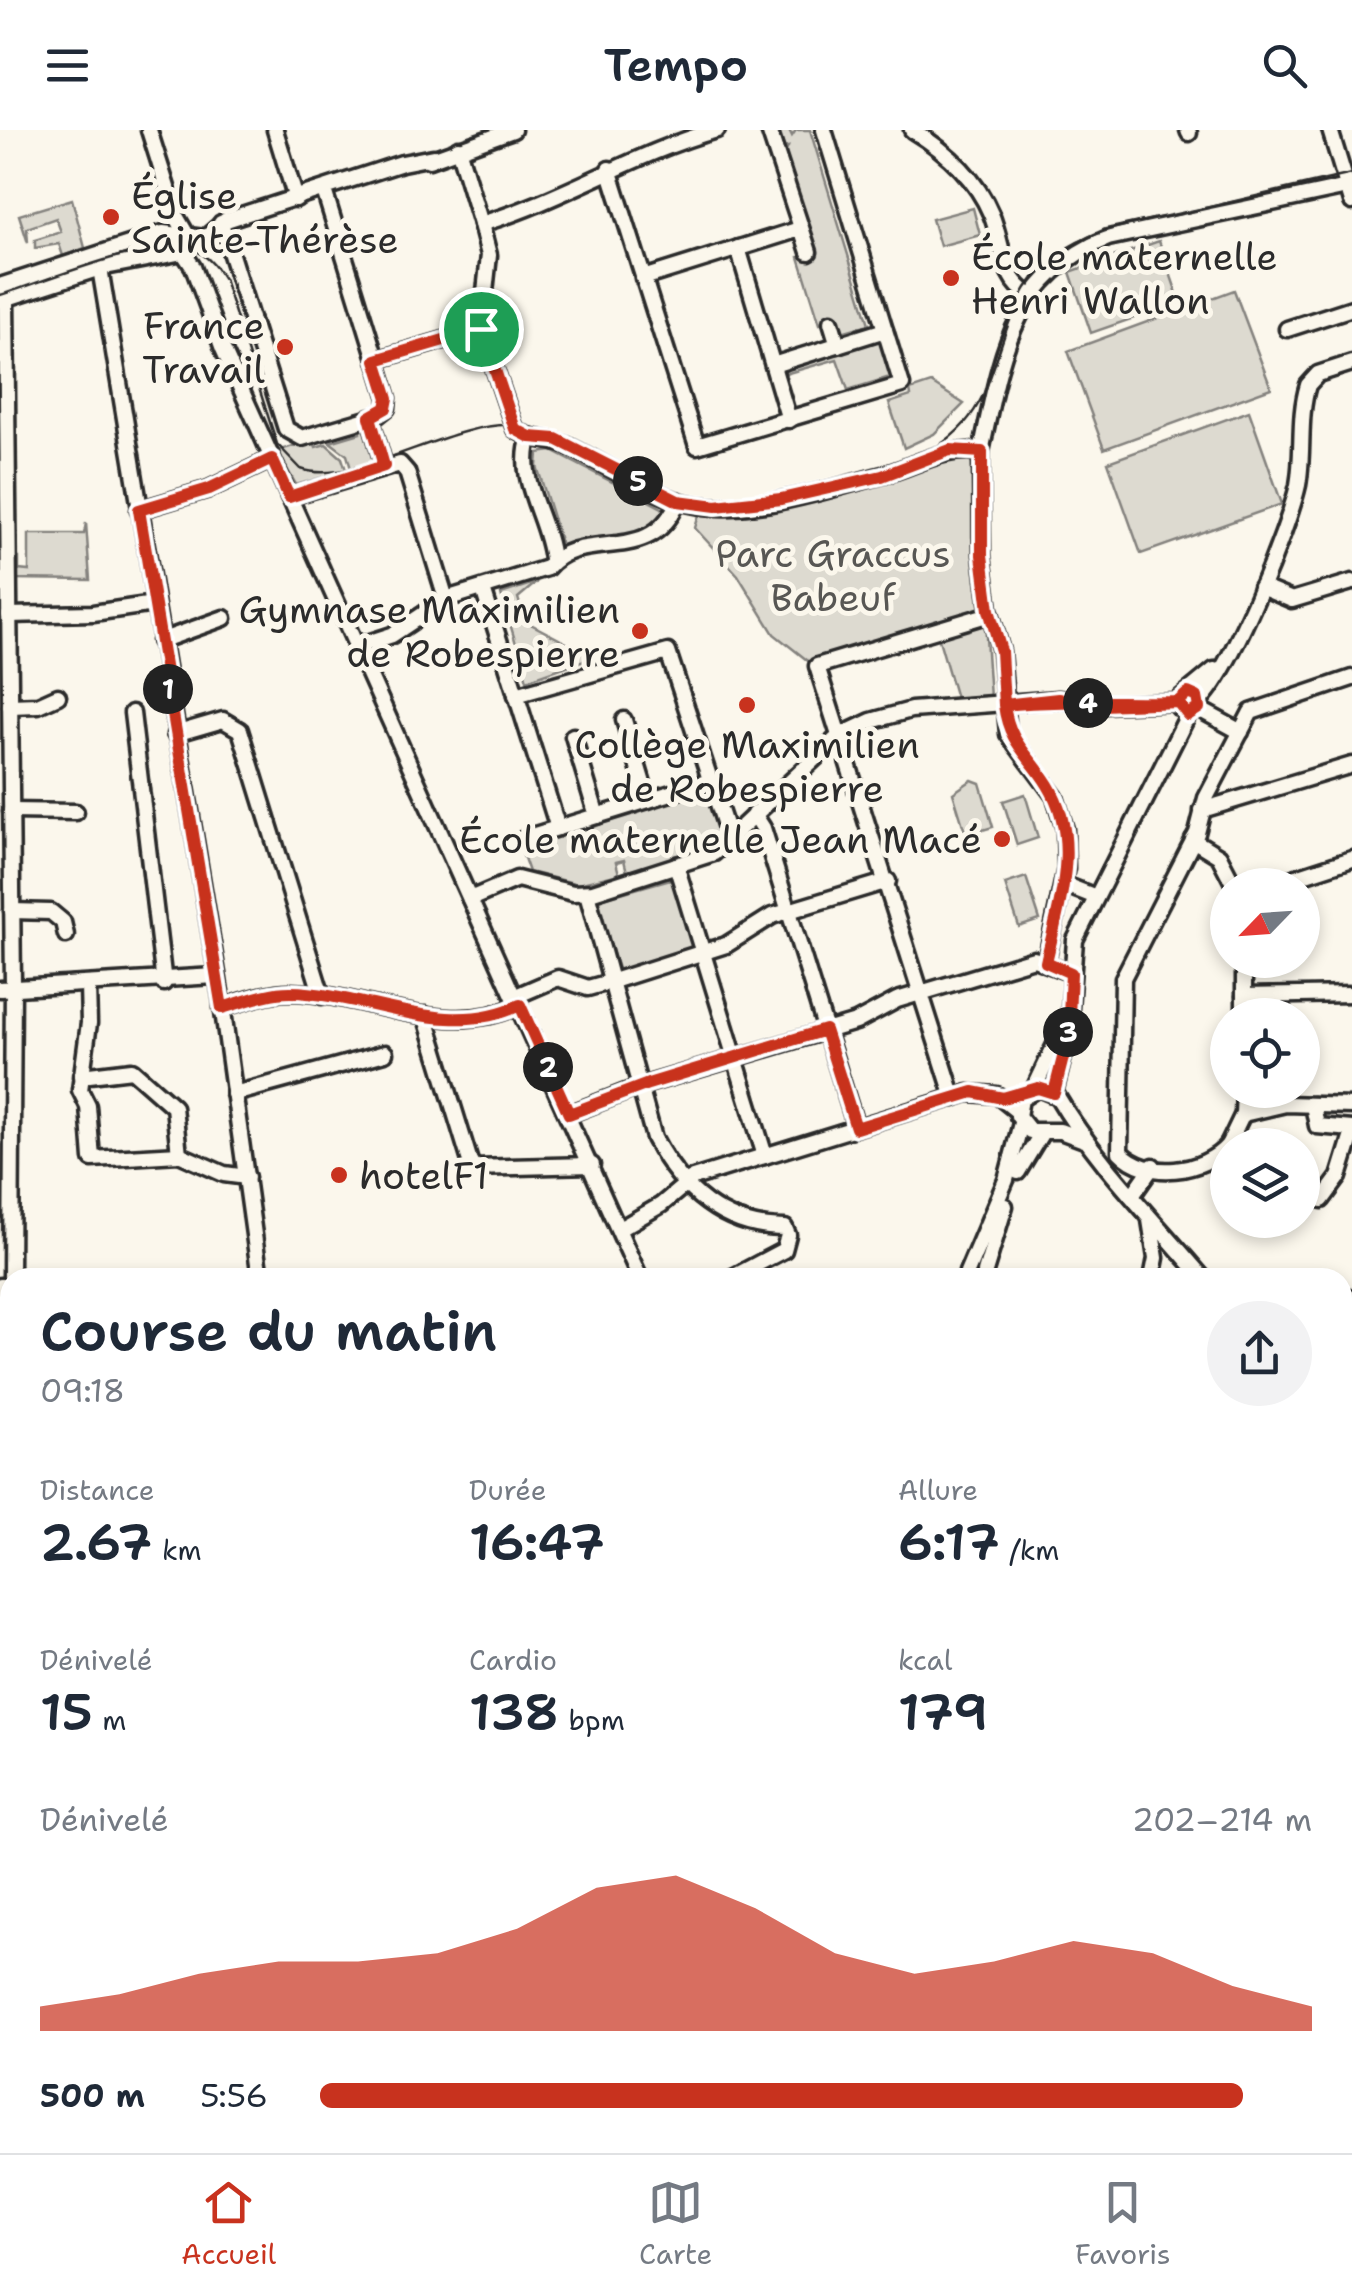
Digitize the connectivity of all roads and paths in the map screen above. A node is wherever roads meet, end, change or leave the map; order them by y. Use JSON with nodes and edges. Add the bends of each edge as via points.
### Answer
{"nodes":[{"id":1,"x":149,"y":130,"type":"edge"},
{"id":2,"x":275,"y":130,"type":"edge"},
{"id":3,"x":513,"y":130,"type":"edge"},
{"id":4,"x":717,"y":130,"type":"edge"},
{"id":5,"x":769,"y":130,"type":"edge"},
{"id":6,"x":824,"y":130,"type":"edge"},
{"id":7,"x":912,"y":130,"type":"edge"},
{"id":8,"x":1330,"y":130,"type":"edge"},
{"id":9,"x":480,"y":135,"type":"edge"},
{"id":10,"x":458,"y":148,"type":"junction"},
{"id":11,"x":609,"y":168,"type":"junction"},
{"id":12,"x":324,"y":190,"type":"junction"},
{"id":13,"x":1350,"y":192,"type":"edge"},
{"id":14,"x":296,"y":198,"type":"junction"},
{"id":15,"x":482,"y":224,"type":"junction"},
{"id":16,"x":219,"y":225,"type":"junction"},
{"id":17,"x":800,"y":228,"type":"junction"},
{"id":18,"x":188,"y":233,"type":"junction"},
{"id":19,"x":738,"y":248,"type":"junction"},
{"id":20,"x":182,"y":252,"type":"junction"},
{"id":21,"x":809,"y":252,"type":"dead end"},
{"id":22,"x":100,"y":268,"type":"junction"},
{"id":23,"x":643,"y":278,"type":"junction"},
{"id":24,"x":2,"y":295,"type":"edge"},
{"id":25,"x":1031,"y":296,"type":"junction"},
{"id":26,"x":1352,"y":308,"type":"edge"},
{"id":27,"x":831,"y":322,"type":"dead end"},
{"id":28,"x":481,"y":329,"type":"junction"},
{"id":29,"x":1286,"y":329,"type":"dead end"},
{"id":30,"x":884,"y":330,"type":"junction"},
{"id":31,"x":838,"y":345,"type":"junction"},
{"id":32,"x":376,"y":360,"type":"junction"},
{"id":33,"x":1352,"y":363,"type":"edge"},
{"id":34,"x":772,"y":365,"type":"junction"},
{"id":35,"x":370,"y":417,"type":"junction"},
{"id":36,"x":789,"y":420,"type":"junction"},
{"id":37,"x":530,"y":437,"type":"junction"},
{"id":38,"x":982,"y":452,"type":"junction"},
{"id":39,"x":272,"y":459,"type":"junction"},
{"id":40,"x":384,"y":466,"type":"junction"},
{"id":41,"x":289,"y":497,"type":"junction"},
{"id":42,"x":678,"y":501,"type":"junction"},
{"id":43,"x":139,"y":510,"type":"junction"},
{"id":44,"x":552,"y":560,"type":"junction"},
{"id":45,"x":1352,"y":582,"type":"edge"},
{"id":46,"x":1261,"y":587,"type":"junction"},
{"id":47,"x":483,"y":589,"type":"junction"},
{"id":48,"x":446,"y":600,"type":"junction"},
{"id":49,"x":154,"y":604,"type":"junction"},
{"id":50,"x":990,"y":614,"type":"junction"},
{"id":51,"x":8,"y":615,"type":"junction"},
{"id":52,"x":224,"y":618,"type":"dead end"},
{"id":53,"x":160,"y":641,"type":"junction"},
{"id":54,"x":355,"y":647,"type":"junction"},
{"id":55,"x":1352,"y":678,"type":"edge"},
{"id":56,"x":516,"y":695,"type":"junction"},
{"id":57,"x":58,"y":696,"type":"dead end"},
{"id":58,"x":1190,"y":704,"type":"junction"},
{"id":59,"x":1004,"y":705,"type":"junction"},
{"id":60,"x":10,"y":706,"type":"junction"},
{"id":61,"x":132,"y":713,"type":"dead end"},
{"id":62,"x":624,"y":720,"type":"dead end"},
{"id":63,"x":1240,"y":732,"type":"junction"},
{"id":64,"x":175,"y":734,"type":"junction"},
{"id":65,"x":573,"y":736,"type":"dead end"},
{"id":66,"x":839,"y":736,"type":"junction"},
{"id":67,"x":1352,"y":765,"type":"edge"},
{"id":68,"x":710,"y":781,"type":"junction"},
{"id":69,"x":648,"y":800,"type":"junction"},
{"id":70,"x":1202,"y":810,"type":"junction"},
{"id":71,"x":11,"y":811,"type":"junction"},
{"id":72,"x":76,"y":812,"type":"dead end"},
{"id":73,"x":754,"y":814,"type":"junction"},
{"id":74,"x":597,"y":816,"type":"junction"},
{"id":75,"x":558,"y":828,"type":"junction"},
{"id":76,"x":525,"y":838,"type":"dead end"},
{"id":77,"x":730,"y":840,"type":"junction"},
{"id":78,"x":1193,"y":840,"type":"junction"},
{"id":79,"x":1352,"y":859,"type":"edge"},
{"id":80,"x":676,"y":864,"type":"junction"},
{"id":81,"x":1225,"y":868,"type":"edge"},
{"id":82,"x":1320,"y":869,"type":"edge"},
{"id":83,"x":888,"y":881,"type":"junction"},
{"id":84,"x":1063,"y":884,"type":"junction"},
{"id":85,"x":587,"y":893,"type":"junction"},
{"id":86,"x":1096,"y":897,"type":"junction"},
{"id":87,"x":470,"y":899,"type":"junction"},
{"id":88,"x":12,"y":912,"type":"junction"},
{"id":89,"x":789,"y":912,"type":"junction"},
{"id":90,"x":66,"y":935,"type":"dead end"},
{"id":91,"x":703,"y":953,"type":"junction"},
{"id":92,"x":1046,"y":962,"type":"junction"},
{"id":93,"x":1067,"y":971,"type":"junction"},
{"id":94,"x":215,"y":976,"type":"junction"},
{"id":95,"x":1244,"y":978,"type":"edge"},
{"id":96,"x":613,"y":980,"type":"junction"},
{"id":97,"x":164,"y":982,"type":"junction"},
{"id":98,"x":88,"y":986,"type":"junction"},
{"id":99,"x":6,"y":989,"type":"edge"},
{"id":100,"x":918,"y":994,"type":"junction"},
{"id":101,"x":1352,"y":994,"type":"edge"},
{"id":102,"x":322,"y":996,"type":"junction"},
{"id":103,"x":1244,"y":996,"type":"joint"},
{"id":104,"x":518,"y":1001,"type":"junction"},
{"id":105,"x":222,"y":1008,"type":"junction"},
{"id":106,"x":1067,"y":1012,"type":"junction"},
{"id":107,"x":425,"y":1015,"type":"junction"},
{"id":108,"x":825,"y":1030,"type":"junction"},
{"id":109,"x":385,"y":1053,"type":"dead end"},
{"id":110,"x":734,"y":1057,"type":"junction"},
{"id":111,"x":81,"y":1076,"type":"junction"},
{"id":112,"x":641,"y":1086,"type":"junction"},
{"id":113,"x":1029,"y":1092,"type":"junction"},
{"id":114,"x":1054,"y":1093,"type":"junction"},
{"id":115,"x":234,"y":1094,"type":"junction"},
{"id":116,"x":954,"y":1098,"type":"junction"},
{"id":117,"x":1003,"y":1098,"type":"junction"},
{"id":118,"x":1320,"y":1104,"type":"edge"},
{"id":119,"x":1352,"y":1106,"type":"edge"},
{"id":120,"x":1243,"y":1108,"type":"edge"},
{"id":121,"x":1265,"y":1108,"type":"edge"},
{"id":122,"x":1314,"y":1108,"type":"edge"},
{"id":123,"x":1062,"y":1112,"type":"junction"},
{"id":124,"x":569,"y":1114,"type":"junction"},
{"id":125,"x":1243,"y":1114,"type":"junction"},
{"id":126,"x":1019,"y":1117,"type":"junction"},
{"id":127,"x":856,"y":1128,"type":"junction"},
{"id":128,"x":1236,"y":1128,"type":"edge"},
{"id":129,"x":1046,"y":1132,"type":"junction"},
{"id":130,"x":1352,"y":1132,"type":"edge"},
{"id":131,"x":1084,"y":1140,"type":"junction"},
{"id":132,"x":179,"y":1154,"type":"junction"},
{"id":133,"x":765,"y":1156,"type":"junction"},
{"id":134,"x":1210,"y":1158,"type":"edge"},
{"id":135,"x":592,"y":1165,"type":"junction"},
{"id":136,"x":1153,"y":1166,"type":"junction"},
{"id":137,"x":247,"y":1177,"type":"junction"},
{"id":138,"x":685,"y":1184,"type":"junction"},
{"id":139,"x":1132,"y":1196,"type":"junction"},
{"id":140,"x":1322,"y":1200,"type":"dead end"},
{"id":141,"x":1150,"y":1220,"type":"junction"},
{"id":142,"x":621,"y":1228,"type":"junction"},
{"id":143,"x":10,"y":1268,"type":"edge"},
{"id":144,"x":259,"y":1268,"type":"edge"},
{"id":145,"x":636,"y":1268,"type":"edge"},
{"id":146,"x":750,"y":1268,"type":"edge"},
{"id":147,"x":970,"y":1268,"type":"edge"},
{"id":148,"x":987,"y":1268,"type":"edge"},
{"id":149,"x":1154,"y":1268,"type":"edge"},
{"id":150,"x":1194,"y":1268,"type":"edge"}],
"edges":[{"from":1,"to":18,"type":"street","via":[[174,213]]},
{"from":2,"to":14,"type":"street"},
{"from":3,"to":9,"type":"street"},
{"from":4,"to":11,"type":"street"},
{"from":5,"to":17,"type":"street"},
{"from":6,"to":30,"type":"street"},
{"from":7,"to":25,"type":"street","via":[[974,183],[990,211],[1008,276]]},
{"from":8,"to":13,"type":"street"},
{"from":9,"to":10,"type":"street"},
{"from":10,"to":12,"type":"street"},
{"from":10,"to":15,"type":"street"},
{"from":11,"to":15,"type":"street","via":[[526,211]]},
{"from":11,"to":23,"type":"street"},
{"from":12,"to":14,"type":"street"},
{"from":12,"to":32,"type":"street"},
{"from":13,"to":25,"type":"street","via":[[1108,238],[1067,258]]},
{"from":14,"to":16,"type":"street"},
{"from":15,"to":28,"type":"street","via":[[490,255]]},
{"from":16,"to":18,"type":"street"},
{"from":16,"to":35,"type":"street","via":[[286,429],[302,438]]},
{"from":17,"to":19,"type":"street"},
{"from":17,"to":21,"type":"street"},
{"from":18,"to":20,"type":"street"},
{"from":18,"to":24,"type":"street","via":[[163,233]]},
{"from":19,"to":23,"type":"street"},
{"from":19,"to":34,"type":"street"},
{"from":20,"to":22,"type":"street"},
{"from":20,"to":39,"type":"street"},
{"from":22,"to":24,"type":"street"},
{"from":22,"to":43,"type":"street"},
{"from":23,"to":36,"type":"street","via":[[697,446]]},
{"from":24,"to":51,"type":"street"},
{"from":25,"to":38,"type":"street","via":[[1008,339]]},
{"from":26,"to":29,"type":"street"},
{"from":27,"to":31,"type":"street"},
{"from":28,"to":32,"type":"street"},
{"from":28,"to":37,"type":"street","via":[[515,429]]},
{"from":30,"to":31,"type":"street"},
{"from":30,"to":36,"type":"street","via":[[902,385]]},
{"from":31,"to":34,"type":"street"},
{"from":32,"to":35,"type":"street","via":[[388,398],[386,408]]},
{"from":33,"to":46,"type":"street","via":[[1318,374],[1308,385],[1298,482],[1284,538]]},
{"from":34,"to":36,"type":"street"},
{"from":35,"to":40,"type":"street"},
{"from":37,"to":42,"type":"street","via":[[556,439]]},
{"from":37,"to":44,"type":"street","via":[[523,454],[526,474]]},
{"from":38,"to":42,"type":"street","via":[[950,450],[882,476],[768,502]]},
{"from":38,"to":50,"type":"street","via":[[982,555]]},
{"from":39,"to":41,"type":"street"},
{"from":39,"to":43,"type":"street","via":[[209,489]]},
{"from":40,"to":41,"type":"street"},
{"from":40,"to":48,"type":"street","via":[[400,464],[406,472]]},
{"from":41,"to":54,"type":"street"},
{"from":42,"to":44,"type":"street","via":[[656,534]]},
{"from":43,"to":49,"type":"street"},
{"from":44,"to":47,"type":"street","via":[[547,568]]},
{"from":45,"to":46,"type":"street","via":[[1292,600]]},
{"from":46,"to":58,"type":"street","via":[[1224,659]]},
{"from":47,"to":48,"type":"street"},
{"from":47,"to":56,"type":"street"},
{"from":48,"to":54,"type":"street","via":[[392,634]]},
{"from":49,"to":51,"type":"street"},
{"from":49,"to":53,"type":"street"},
{"from":50,"to":59,"type":"street","via":[[1001,651]]},
{"from":50,"to":66,"type":"street","via":[[817,666]]},
{"from":51,"to":60,"type":"street"},
{"from":52,"to":53,"type":"street"},
{"from":53,"to":64,"type":"street"},
{"from":54,"to":87,"type":"street"},
{"from":55,"to":63,"type":"street","via":[[1254,710]]},
{"from":56,"to":68,"type":"street","via":[[668,652]]},
{"from":56,"to":75,"type":"street"},
{"from":57,"to":60,"type":"street"},
{"from":58,"to":59,"type":"street","via":[[1058,699]]},
{"from":58,"to":63,"type":"street"},
{"from":58,"to":86,"type":"street"},
{"from":59,"to":66,"type":"street","via":[[911,710]]},
{"from":59,"to":84,"type":"street","via":[[1008,734],[1045,780],[1062,815]]},
{"from":60,"to":71,"type":"street"},
{"from":61,"to":97,"type":"street"},
{"from":62,"to":69,"type":"street"},
{"from":63,"to":70,"type":"street"},
{"from":64,"to":94,"type":"street"},
{"from":64,"to":102,"type":"street","via":[[223,720],[240,730]]},
{"from":65,"to":74,"type":"street"},
{"from":66,"to":73,"type":"street"},
{"from":66,"to":83,"type":"street"},
{"from":67,"to":70,"type":"street"},
{"from":68,"to":69,"type":"street"},
{"from":68,"to":77,"type":"street"},
{"from":69,"to":74,"type":"street"},
{"from":70,"to":78,"type":"street"},
{"from":71,"to":72,"type":"street"},
{"from":71,"to":88,"type":"street"},
{"from":73,"to":77,"type":"street"},
{"from":73,"to":89,"type":"street"},
{"from":74,"to":75,"type":"street"},
{"from":75,"to":76,"type":"street"},
{"from":77,"to":80,"type":"street"},
{"from":78,"to":81,"type":"street"},
{"from":78,"to":136,"type":"street","via":[[1121,984],[1119,1148],[1123,1156]]},
{"from":79,"to":82,"type":"street"},
{"from":80,"to":85,"type":"street"},
{"from":80,"to":91,"type":"street"},
{"from":83,"to":89,"type":"street"},
{"from":83,"to":100,"type":"street"},
{"from":84,"to":86,"type":"street"},
{"from":84,"to":92,"type":"street"},
{"from":85,"to":87,"type":"street","via":[[518,879]]},
{"from":85,"to":96,"type":"street"},
{"from":86,"to":93,"type":"street"},
{"from":87,"to":104,"type":"street"},
{"from":88,"to":90,"type":"street","via":[[51,912]]},
{"from":88,"to":99,"type":"street"},
{"from":89,"to":91,"type":"street"},
{"from":89,"to":108,"type":"street"},
{"from":91,"to":96,"type":"street"},
{"from":91,"to":110,"type":"street"},
{"from":92,"to":93,"type":"street"},
{"from":92,"to":100,"type":"street","via":[[1034,959]]},
{"from":93,"to":106,"type":"street"},
{"from":94,"to":97,"type":"street"},
{"from":94,"to":105,"type":"street"},
{"from":95,"to":103,"type":"street"},
{"from":96,"to":104,"type":"street","via":[[588,988],[558,978]]},
{"from":96,"to":112,"type":"street"},
{"from":97,"to":98,"type":"street"},
{"from":98,"to":99,"type":"street"},
{"from":98,"to":111,"type":"street"},
{"from":99,"to":143,"type":"street"},
{"from":100,"to":108,"type":"street"},
{"from":100,"to":116,"type":"street"},
{"from":101,"to":103,"type":"street"},
{"from":102,"to":105,"type":"street","via":[[276,993]]},
{"from":102,"to":107,"type":"street"},
{"from":104,"to":107,"type":"street","via":[[473,1019]]},
{"from":104,"to":124,"type":"street"},
{"from":105,"to":115,"type":"street"},
{"from":106,"to":113,"type":"street","via":[[1049,1064]]},
{"from":106,"to":114,"type":"street","via":[[1068,1038]]},
{"from":107,"to":135,"type":"street","via":[[472,1168]]},
{"from":108,"to":110,"type":"street"},
{"from":108,"to":127,"type":"street"},
{"from":109,"to":115,"type":"street"},
{"from":110,"to":112,"type":"street"},
{"from":110,"to":133,"type":"street"},
{"from":111,"to":132,"type":"street","via":[[132,1070],[174,1107]]},
{"from":111,"to":132,"type":"street","via":[[92,1159]]},
{"from":112,"to":124,"type":"street"},
{"from":112,"to":138,"type":"street","via":[[654,1138]]},
{"from":113,"to":114,"type":"street"},
{"from":113,"to":117,"type":"street"},
{"from":113,"to":126,"type":"street"},
{"from":114,"to":123,"type":"street"},
{"from":115,"to":137,"type":"street"},
{"from":116,"to":117,"type":"street","via":[[978,1092]]},
{"from":116,"to":127,"type":"street"},
{"from":117,"to":126,"type":"street"},
{"from":118,"to":119,"type":"street"},
{"from":120,"to":125,"type":"street"},
{"from":121,"to":125,"type":"street"},
{"from":122,"to":130,"type":"street","via":[[1317,1126]]},
{"from":123,"to":129,"type":"street"},
{"from":123,"to":131,"type":"street"},
{"from":124,"to":135,"type":"street"},
{"from":125,"to":128,"type":"street"},
{"from":126,"to":129,"type":"street"},
{"from":126,"to":147,"type":"street","via":[[1012,1162]]},
{"from":127,"to":133,"type":"street"},
{"from":129,"to":131,"type":"street"},
{"from":129,"to":148,"type":"street","via":[[1021,1164]]},
{"from":130,"to":140,"type":"street","via":[[1339,1178]]},
{"from":131,"to":139,"type":"street"},
{"from":132,"to":137,"type":"street"},
{"from":133,"to":138,"type":"street"},
{"from":134,"to":136,"type":"street","via":[[1200,1166]]},
{"from":135,"to":142,"type":"street"},
{"from":136,"to":139,"type":"street"},
{"from":137,"to":144,"type":"street"},
{"from":138,"to":142,"type":"street"},
{"from":138,"to":146,"type":"street","via":[[737,1222],[785,1228],[784,1250]]},
{"from":139,"to":141,"type":"street"},
{"from":141,"to":149,"type":"street"},
{"from":141,"to":150,"type":"street"},
{"from":142,"to":145,"type":"street"}]}
